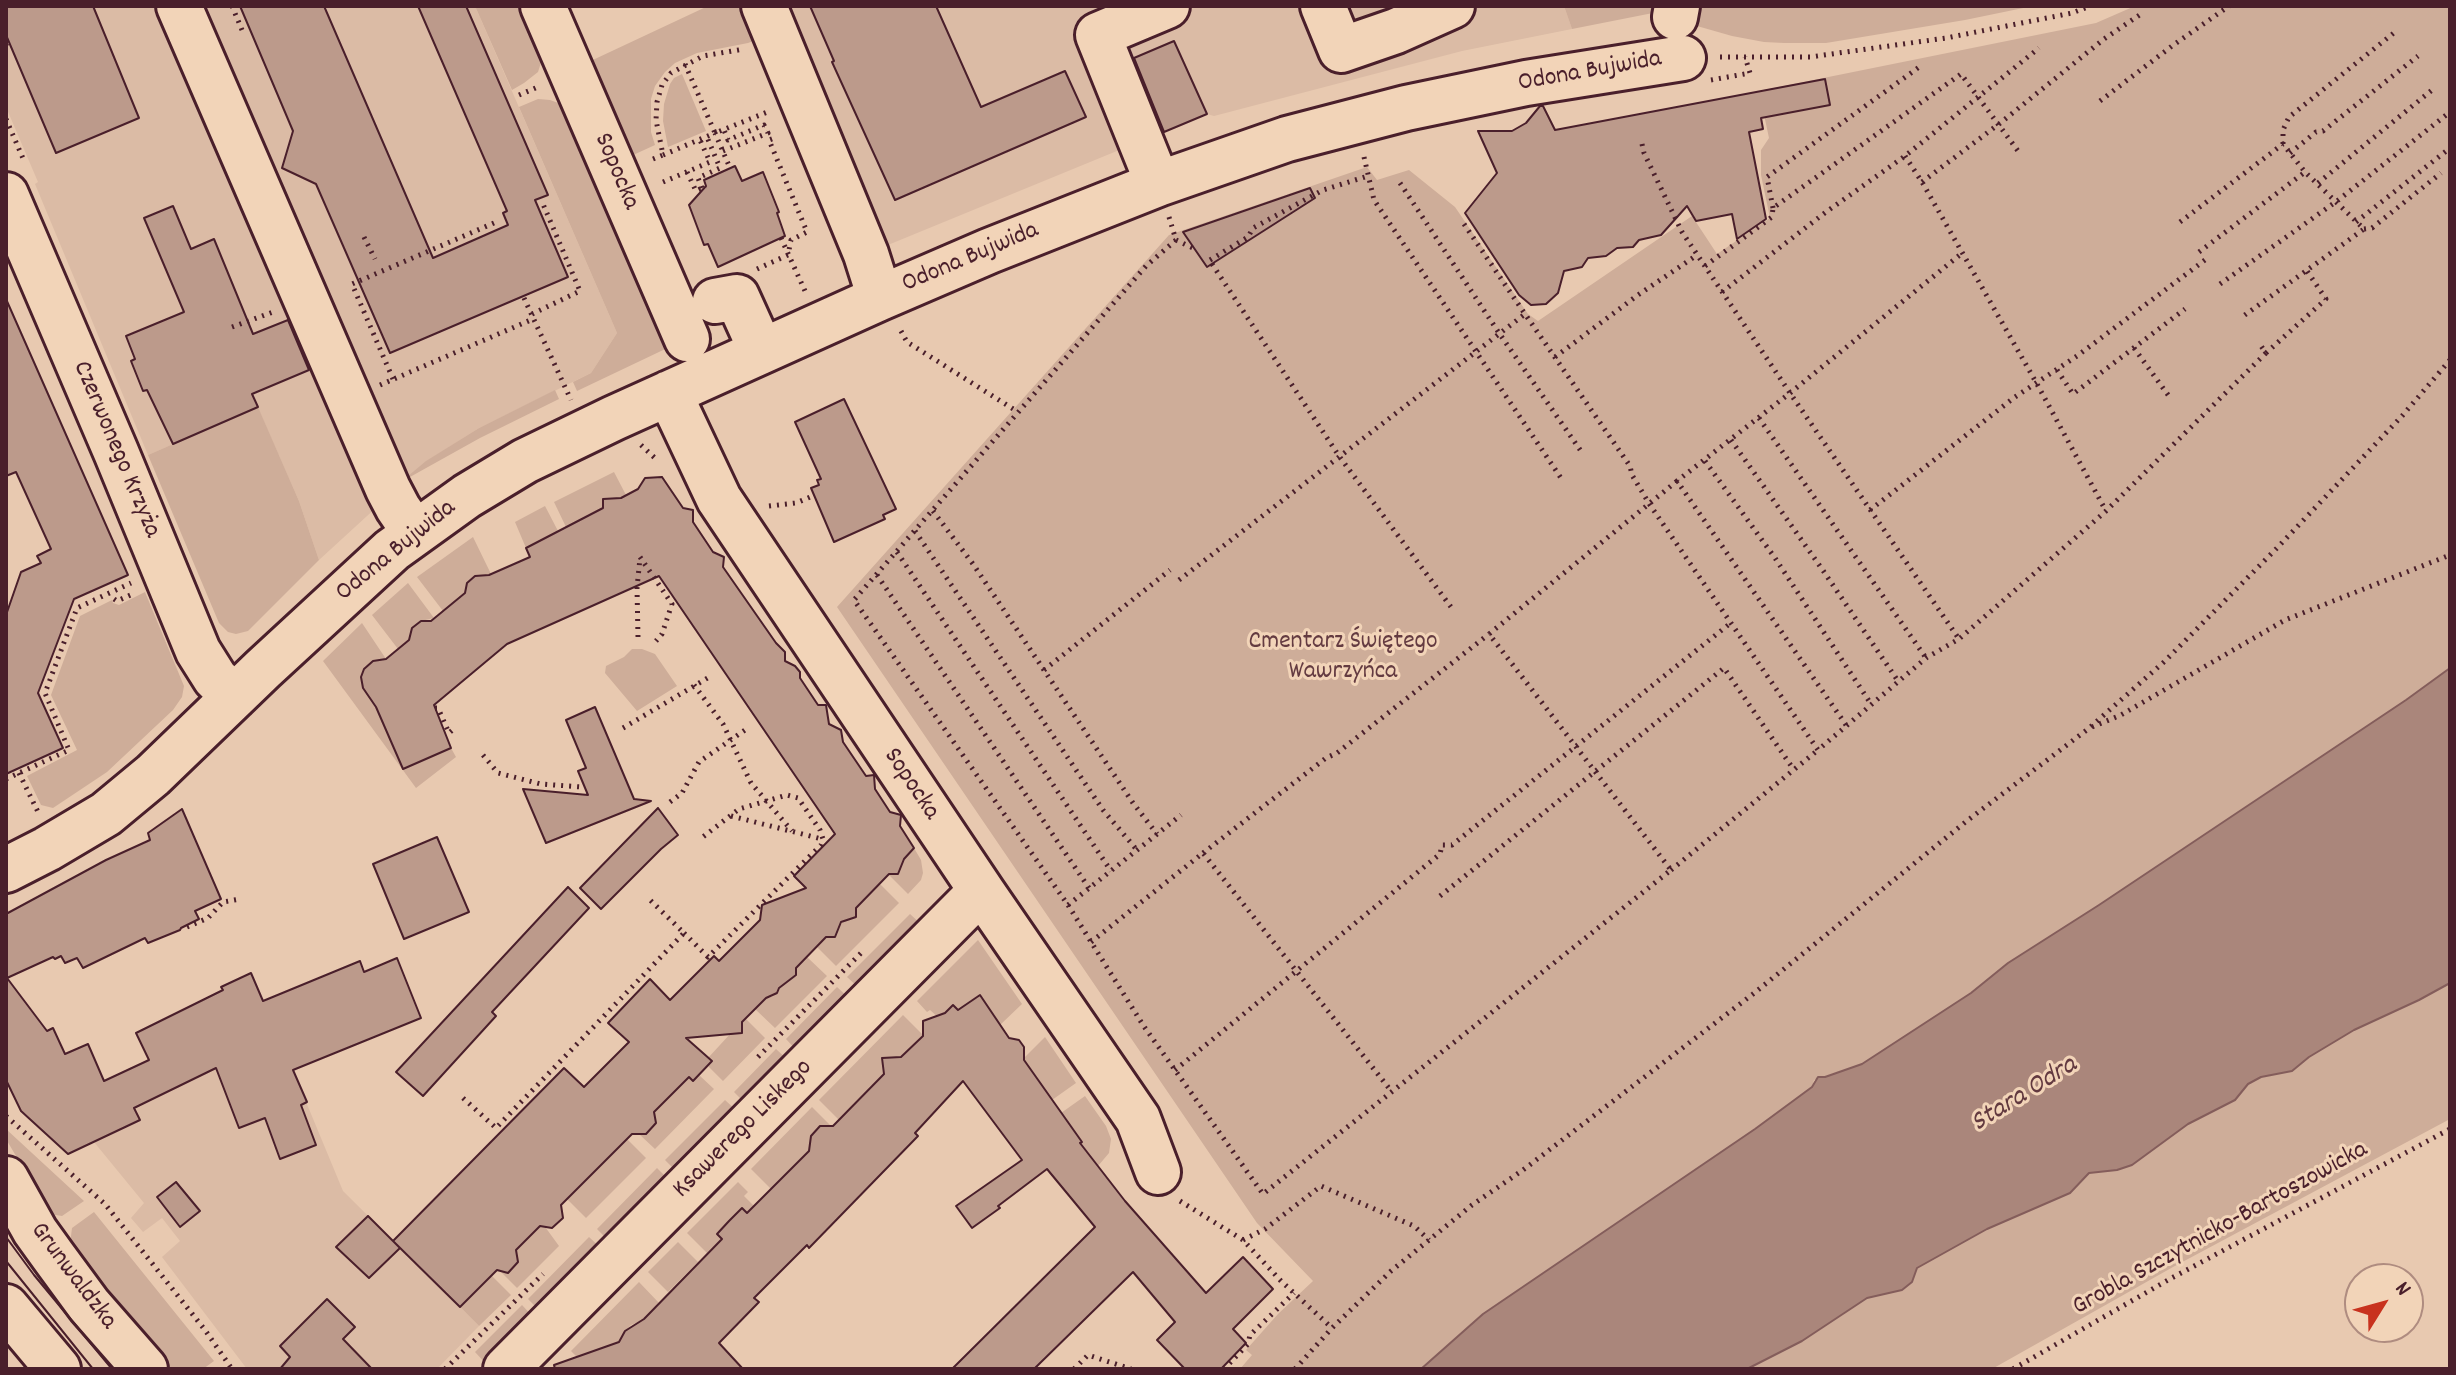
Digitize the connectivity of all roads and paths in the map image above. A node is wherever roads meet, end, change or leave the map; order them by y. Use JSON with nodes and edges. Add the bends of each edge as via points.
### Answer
{"nodes":[{"id":1,"x":179,"y":6,"type":"edge"},
{"id":2,"x":232,"y":6,"type":"edge"},
{"id":3,"x":543,"y":6,"type":"edge"},
{"id":4,"x":764,"y":6,"type":"edge"},
{"id":5,"x":1167,"y":6,"type":"edge"},
{"id":6,"x":1323,"y":6,"type":"edge"},
{"id":7,"x":1452,"y":6,"type":"edge"},
{"id":8,"x":2090,"y":6,"type":"edge"},
{"id":9,"x":2229,"y":6,"type":"edge"},
{"id":10,"x":2141,"y":14,"type":"dead end"},
{"id":11,"x":242,"y":30,"type":"dead end"},
{"id":12,"x":2395,"y":32,"type":"dead end"},
{"id":13,"x":1685,"y":40,"type":"edge"},
{"id":14,"x":2039,"y":48,"type":"dead end"},
{"id":15,"x":749,"y":49,"type":"dead end"},
{"id":16,"x":2418,"y":56,"type":"dead end"},
{"id":17,"x":1745,"y":57,"type":"junction"},
{"id":18,"x":685,"y":64,"type":"junction"},
{"id":19,"x":1922,"y":65,"type":"dead end"},
{"id":20,"x":2432,"y":90,"type":"dead end"},
{"id":21,"x":1978,"y":97,"type":"junction"},
{"id":22,"x":2100,"y":101,"type":"dead end"},
{"id":23,"x":2450,"y":112,"type":"edge"},
{"id":24,"x":1356,"y":121,"type":"junction"},
{"id":25,"x":777,"y":123,"type":"dead end"},
{"id":26,"x":1999,"y":124,"type":"junction"},
{"id":27,"x":724,"y":130,"type":"junction"},
{"id":28,"x":715,"y":133,"type":"junction"},
{"id":29,"x":782,"y":135,"type":"dead end"},
{"id":30,"x":707,"y":137,"type":"junction"},
{"id":31,"x":700,"y":140,"type":"junction"},
{"id":32,"x":1642,"y":144,"type":"dead end"},
{"id":33,"x":2283,"y":144,"type":"junction"},
{"id":34,"x":2450,"y":148,"type":"edge"},
{"id":35,"x":723,"y":151,"type":"junction"},
{"id":36,"x":2290,"y":153,"type":"junction"},
{"id":37,"x":663,"y":155,"type":"junction"},
{"id":38,"x":2021,"y":155,"type":"dead end"},
{"id":39,"x":1905,"y":156,"type":"junction"},
{"id":40,"x":653,"y":159,"type":"dead end"},
{"id":41,"x":730,"y":168,"type":"dead end"},
{"id":42,"x":687,"y":172,"type":"junction"},
{"id":43,"x":2305,"y":172,"type":"junction"},
{"id":44,"x":2441,"y":173,"type":"dead end"},
{"id":45,"x":1368,"y":176,"type":"junction"},
{"id":46,"x":663,"y":182,"type":"dead end"},
{"id":47,"x":1922,"y":182,"type":"junction"},
{"id":48,"x":1400,"y":183,"type":"dead end"},
{"id":49,"x":2318,"y":183,"type":"junction"},
{"id":50,"x":6,"y":195,"type":"edge"},
{"id":51,"x":2337,"y":201,"type":"junction"},
{"id":52,"x":543,"y":204,"type":"dead end"},
{"id":53,"x":1171,"y":207,"type":"junction"},
{"id":54,"x":1773,"y":208,"type":"junction"},
{"id":55,"x":2180,"y":222,"type":"dead end"},
{"id":56,"x":2356,"y":222,"type":"junction"},
{"id":57,"x":494,"y":223,"type":"dead end"},
{"id":58,"x":1464,"y":224,"type":"dead end"},
{"id":59,"x":2364,"y":229,"type":"junction"},
{"id":60,"x":1173,"y":233,"type":"dead end"},
{"id":61,"x":364,"y":237,"type":"dead end"},
{"id":62,"x":781,"y":238,"type":"dead end"},
{"id":63,"x":1176,"y":240,"type":"junction"},
{"id":64,"x":1193,"y":248,"type":"dead end"},
{"id":65,"x":2199,"y":252,"type":"dead end"},
{"id":66,"x":1961,"y":254,"type":"junction"},
{"id":67,"x":788,"y":255,"type":"junction"},
{"id":68,"x":1697,"y":255,"type":"junction"},
{"id":69,"x":375,"y":259,"type":"dead end"},
{"id":70,"x":2205,"y":260,"type":"dead end"},
{"id":71,"x":1705,"y":266,"type":"junction"},
{"id":72,"x":2306,"y":270,"type":"junction"},
{"id":73,"x":2220,"y":284,"type":"dead end"},
{"id":74,"x":1722,"y":292,"type":"junction"},
{"id":75,"x":524,"y":298,"type":"dead end"},
{"id":76,"x":726,"y":299,"type":"joint"},
{"id":77,"x":2185,"y":309,"type":"dead end"},
{"id":78,"x":1525,"y":314,"type":"junction"},
{"id":79,"x":532,"y":316,"type":"junction"},
{"id":80,"x":2242,"y":317,"type":"dead end"},
{"id":81,"x":890,"y":322,"type":"junction"},
{"id":82,"x":821,"y":324,"type":"junction"},
{"id":83,"x":914,"y":326,"type":"dead end"},
{"id":84,"x":1499,"y":333,"type":"junction"},
{"id":85,"x":687,"y":339,"type":"dead end"},
{"id":86,"x":2259,"y":343,"type":"dead end"},
{"id":87,"x":2134,"y":348,"type":"junction"},
{"id":88,"x":761,"y":350,"type":"junction"},
{"id":89,"x":1474,"y":351,"type":"junction"},
{"id":90,"x":2266,"y":353,"type":"junction"},
{"id":91,"x":1555,"y":357,"type":"junction"},
{"id":92,"x":2450,"y":360,"type":"edge"},
{"id":93,"x":2057,"y":370,"type":"junction"},
{"id":94,"x":393,"y":379,"type":"junction"},
{"id":95,"x":2037,"y":384,"type":"junction"},
{"id":96,"x":669,"y":393,"type":"junction"},
{"id":97,"x":1790,"y":393,"type":"junction"},
{"id":98,"x":350,"y":398,"type":"junction"},
{"id":99,"x":2171,"y":399,"type":"dead end"},
{"id":100,"x":573,"y":404,"type":"dead end"},
{"id":101,"x":1018,"y":412,"type":"junction"},
{"id":102,"x":1759,"y":418,"type":"junction"},
{"id":103,"x":1731,"y":440,"type":"junction"},
{"id":104,"x":1583,"y":454,"type":"dead end"},
{"id":105,"x":1339,"y":456,"type":"junction"},
{"id":106,"x":1705,"y":461,"type":"junction"},
{"id":107,"x":1563,"y":481,"type":"dead end"},
{"id":108,"x":1677,"y":481,"type":"junction"},
{"id":109,"x":1650,"y":505,"type":"junction"},
{"id":110,"x":1870,"y":510,"type":"junction"},
{"id":111,"x":933,"y":511,"type":"junction"},
{"id":112,"x":2106,"y":511,"type":"junction"},
{"id":113,"x":915,"y":531,"type":"junction"},
{"id":114,"x":415,"y":533,"type":"junction"},
{"id":115,"x":897,"y":552,"type":"junction"},
{"id":116,"x":2450,"y":555,"type":"edge"},
{"id":117,"x":1170,"y":570,"type":"dead end"},
{"id":118,"x":877,"y":575,"type":"junction"},
{"id":119,"x":1179,"y":580,"type":"dead end"},
{"id":120,"x":137,"y":581,"type":"dead end"},
{"id":121,"x":134,"y":593,"type":"dead end"},
{"id":122,"x":114,"y":599,"type":"dead end"},
{"id":123,"x":1451,"y":607,"type":"dead end"},
{"id":124,"x":1732,"y":622,"type":"junction"},
{"id":125,"x":1489,"y":634,"type":"junction"},
{"id":126,"x":638,"y":637,"type":"dead end"},
{"id":127,"x":1959,"y":639,"type":"junction"},
{"id":128,"x":656,"y":641,"type":"dead end"},
{"id":129,"x":1926,"y":658,"type":"junction"},
{"id":130,"x":1044,"y":670,"type":"junction"},
{"id":131,"x":711,"y":676,"type":"dead end"},
{"id":132,"x":1898,"y":681,"type":"junction"},
{"id":133,"x":694,"y":685,"type":"junction"},
{"id":134,"x":234,"y":697,"type":"junction"},
{"id":135,"x":1871,"y":704,"type":"junction"},
{"id":136,"x":435,"y":708,"type":"dead end"},
{"id":137,"x":1846,"y":725,"type":"junction"},
{"id":138,"x":456,"y":727,"type":"dead end"},
{"id":139,"x":623,"y":728,"type":"dead end"},
{"id":140,"x":2088,"y":729,"type":"junction"},
{"id":141,"x":745,"y":730,"type":"dead end"},
{"id":142,"x":732,"y":740,"type":"junction"},
{"id":143,"x":1575,"y":748,"type":"junction"},
{"id":144,"x":1818,"y":750,"type":"junction"},
{"id":145,"x":483,"y":755,"type":"dead end"},
{"id":146,"x":1794,"y":770,"type":"junction"},
{"id":147,"x":1593,"y":771,"type":"junction"},
{"id":148,"x":19,"y":773,"type":"junction"},
{"id":149,"x":6,"y":779,"type":"edge"},
{"id":150,"x":582,"y":787,"type":"dead end"},
{"id":151,"x":768,"y":801,"type":"junction"},
{"id":152,"x":670,"y":802,"type":"dead end"},
{"id":153,"x":730,"y":815,"type":"junction"},
{"id":154,"x":1181,"y":815,"type":"dead end"},
{"id":155,"x":43,"y":821,"type":"dead end"},
{"id":156,"x":792,"y":831,"type":"junction"},
{"id":157,"x":1157,"y":834,"type":"junction"},
{"id":158,"x":823,"y":839,"type":"junction"},
{"id":159,"x":699,"y":840,"type":"dead end"},
{"id":160,"x":1137,"y":850,"type":"junction"},
{"id":161,"x":1203,"y":853,"type":"junction"},
{"id":162,"x":6,"y":870,"type":"edge"},
{"id":163,"x":1671,"y":870,"type":"junction"},
{"id":164,"x":1111,"y":871,"type":"junction"},
{"id":165,"x":1089,"y":888,"type":"junction"},
{"id":166,"x":983,"y":893,"type":"junction"},
{"id":167,"x":1440,"y":896,"type":"dead end"},
{"id":168,"x":240,"y":899,"type":"dead end"},
{"id":169,"x":649,"y":899,"type":"dead end"},
{"id":170,"x":1068,"y":905,"type":"junction"},
{"id":171,"x":187,"y":927,"type":"dead end"},
{"id":172,"x":684,"y":933,"type":"junction"},
{"id":173,"x":1091,"y":942,"type":"junction"},
{"id":174,"x":869,"y":945,"type":"dead end"},
{"id":175,"x":1297,"y":969,"type":"junction"},
{"id":176,"x":752,"y":1063,"type":"dead end"},
{"id":177,"x":1175,"y":1070,"type":"junction"},
{"id":178,"x":1392,"y":1092,"type":"junction"},
{"id":179,"x":463,"y":1098,"type":"dead end"},
{"id":180,"x":6,"y":1116,"type":"edge"},
{"id":181,"x":2450,"y":1129,"type":"edge"},
{"id":182,"x":1158,"y":1172,"type":"joint"},
{"id":183,"x":6,"y":1179,"type":"edge"},
{"id":184,"x":1243,"y":1240,"type":"junction"},
{"id":185,"x":1429,"y":1240,"type":"junction"},
{"id":186,"x":548,"y":1269,"type":"dead end"},
{"id":187,"x":1294,"y":1293,"type":"junction"},
{"id":188,"x":6,"y":1307,"type":"edge"},
{"id":189,"x":1332,"y":1328,"type":"junction"},
{"id":190,"x":58,"y":1369,"type":"edge"},
{"id":191,"x":145,"y":1369,"type":"edge"},
{"id":192,"x":232,"y":1369,"type":"edge"},
{"id":193,"x":445,"y":1369,"type":"edge"},
{"id":194,"x":506,"y":1369,"type":"edge"},
{"id":195,"x":1074,"y":1369,"type":"edge"},
{"id":196,"x":1131,"y":1369,"type":"edge"},
{"id":197,"x":1224,"y":1369,"type":"edge"},
{"id":198,"x":1295,"y":1369,"type":"edge"},
{"id":199,"x":2013,"y":1369,"type":"edge"}],
"edges":[{"from":1,"to":98,"type":"street"},
{"from":2,"to":11,"type":"path"},
{"from":3,"to":85,"type":"street","name":"Sopocka"},
{"from":4,"to":81,"type":"street"},
{"from":5,"to":53,"type":"street","via":[[1098,35]]},
{"from":6,"to":7,"type":"street","via":[[1341,50]]},
{"from":8,"to":17,"type":"path","name":"Odona Bujwida","via":[[1946,38],[1810,57]]},
{"from":9,"to":22,"type":"path"},
{"from":10,"to":26,"type":"path"},
{"from":12,"to":33,"type":"path","via":[[2289,117]]},
{"from":13,"to":17,"type":"path","name":"Odona Bujwida"},
{"from":13,"to":17,"type":"path","via":[[1750,73]]},
{"from":13,"to":24,"type":"street","name":"Odona Bujwida"},
{"from":14,"to":21,"type":"path"},
{"from":15,"to":18,"type":"path"},
{"from":16,"to":36,"type":"path"},
{"from":18,"to":28,"type":"path"},
{"from":18,"to":37,"type":"path","via":[[662,85],[657,102]]},
{"from":19,"to":54,"type":"path","via":[[1767,177]]},
{"from":20,"to":49,"type":"path"},
{"from":21,"to":26,"type":"path"},
{"from":21,"to":39,"type":"path"},
{"from":21,"to":54,"type":"path","via":[[1961,74]]},
{"from":23,"to":51,"type":"path"},
{"from":24,"to":45,"type":"path"},
{"from":24,"to":53,"type":"street","name":"Odona Bujwida","via":[[1287,139]]},
{"from":25,"to":27,"type":"path","via":[[772,110]]},
{"from":26,"to":38,"type":"path"},
{"from":26,"to":47,"type":"path"},
{"from":27,"to":28,"type":"path"},
{"from":27,"to":35,"type":"path","via":[[728,140],[764,125],[768,133]]},
{"from":28,"to":30,"type":"path"},
{"from":28,"to":35,"type":"path"},
{"from":29,"to":67,"type":"path","via":[[769,140],[807,232],[791,240]]},
{"from":30,"to":31,"type":"path"},
{"from":30,"to":42,"type":"path","via":[[720,168],[698,178],[704,187],[696,191]]},
{"from":31,"to":37,"type":"path"},
{"from":31,"to":42,"type":"path","via":[[710,162]]},
{"from":32,"to":68,"type":"path"},
{"from":33,"to":36,"type":"path"},
{"from":33,"to":55,"type":"path"},
{"from":34,"to":56,"type":"path"},
{"from":35,"to":41,"type":"path"},
{"from":36,"to":43,"type":"path"},
{"from":37,"to":40,"type":"path"},
{"from":39,"to":47,"type":"path"},
{"from":39,"to":74,"type":"path"},
{"from":42,"to":46,"type":"path"},
{"from":43,"to":49,"type":"path"},
{"from":43,"to":65,"type":"path"},
{"from":44,"to":59,"type":"path"},
{"from":45,"to":89,"type":"path","via":[[1374,200]]},
{"from":45,"to":105,"type":"path","via":[[1323,190],[1253,228],[1211,262]]},
{"from":47,"to":66,"type":"path"},
{"from":48,"to":84,"type":"path"},
{"from":49,"to":51,"type":"path"},
{"from":50,"to":134,"type":"street","name":"Czerwonego Krzyża","via":[[198,651]]},
{"from":51,"to":56,"type":"path"},
{"from":51,"to":73,"type":"path"},
{"from":52,"to":79,"type":"path","via":[[580,291]]},
{"from":53,"to":81,"type":"street","name":"Odona Bujwida","via":[[989,251]]},
{"from":54,"to":71,"type":"path","via":[[1772,217]]},
{"from":56,"to":59,"type":"path"},
{"from":57,"to":94,"type":"path","via":[[352,284]]},
{"from":58,"to":78,"type":"path"},
{"from":59,"to":72,"type":"path"},
{"from":60,"to":63,"type":"path"},
{"from":61,"to":69,"type":"path"},
{"from":62,"to":67,"type":"path"},
{"from":63,"to":64,"type":"path"},
{"from":63,"to":101,"type":"path","via":[[1146,266]]},
{"from":66,"to":95,"type":"path"},
{"from":66,"to":97,"type":"path"},
{"from":67,"to":76,"type":"path","via":[[729,282]]},
{"from":67,"to":82,"type":"path"},
{"from":68,"to":71,"type":"path"},
{"from":68,"to":91,"type":"path"},
{"from":70,"to":93,"type":"path"},
{"from":71,"to":74,"type":"path"},
{"from":72,"to":80,"type":"path"},
{"from":72,"to":90,"type":"path","via":[[2326,299]]},
{"from":74,"to":97,"type":"path"},
{"from":75,"to":79,"type":"path"},
{"from":76,"to":88,"type":"street"},
{"from":77,"to":87,"type":"path"},
{"from":78,"to":84,"type":"path"},
{"from":78,"to":91,"type":"path"},
{"from":79,"to":94,"type":"path"},
{"from":79,"to":100,"type":"path"},
{"from":81,"to":82,"type":"street","name":"Odona Bujwida"},
{"from":81,"to":83,"type":"path"},
{"from":81,"to":101,"type":"path","via":[[907,342]]},
{"from":82,"to":88,"type":"street","name":"Odona Bujwida"},
{"from":84,"to":89,"type":"path"},
{"from":84,"to":104,"type":"path"},
{"from":86,"to":90,"type":"path"},
{"from":87,"to":93,"type":"path","via":[[2073,394]]},
{"from":87,"to":99,"type":"path"},
{"from":88,"to":96,"type":"street","name":"Odona Bujwida"},
{"from":89,"to":105,"type":"path"},
{"from":89,"to":107,"type":"path"},
{"from":90,"to":112,"type":"path"},
{"from":91,"to":109,"type":"path","via":[[1630,466]]},
{"from":92,"to":140,"type":"path","via":[[2277,548],[2165,661]]},
{"from":93,"to":95,"type":"path"},
{"from":94,"to":98,"type":"path"},
{"from":95,"to":110,"type":"path"},
{"from":95,"to":112,"type":"path"},
{"from":96,"to":114,"type":"street","name":"Odona Bujwida","via":[[525,461]]},
{"from":96,"to":166,"type":"street","name":"Sopocka","via":[[724,506]]},
{"from":97,"to":102,"type":"path"},
{"from":97,"to":110,"type":"path"},
{"from":98,"to":114,"type":"street","via":[[398,508]]},
{"from":101,"to":111,"type":"path"},
{"from":102,"to":103,"type":"path"},
{"from":102,"to":129,"type":"path"},
{"from":103,"to":106,"type":"path"},
{"from":103,"to":132,"type":"path"},
{"from":105,"to":119,"type":"path"},
{"from":105,"to":123,"type":"path"},
{"from":106,"to":108,"type":"path"},
{"from":106,"to":135,"type":"path"},
{"from":108,"to":109,"type":"path"},
{"from":108,"to":137,"type":"path"},
{"from":109,"to":124,"type":"path"},
{"from":109,"to":125,"type":"path"},
{"from":110,"to":127,"type":"path"},
{"from":111,"to":113,"type":"path"},
{"from":111,"to":130,"type":"path"},
{"from":112,"to":127,"type":"path"},
{"from":113,"to":115,"type":"path"},
{"from":113,"to":160,"type":"path","via":[[1067,759]]},
{"from":114,"to":134,"type":"street","name":"Odona Bujwida"},
{"from":115,"to":118,"type":"path"},
{"from":115,"to":164,"type":"path"},
{"from":116,"to":140,"type":"path","via":[[2285,620]]},
{"from":117,"to":130,"type":"path"},
{"from":118,"to":165,"type":"path"},
{"from":118,"to":170,"type":"path","via":[[854,600]]},
{"from":120,"to":148,"type":"path","via":[[77,608],[45,693],[69,750]]},
{"from":121,"to":122,"type":"path"},
{"from":124,"to":143,"type":"path"},
{"from":124,"to":144,"type":"path"},
{"from":125,"to":143,"type":"path"},
{"from":125,"to":161,"type":"path"},
{"from":126,"to":128,"type":"path","via":[[640,557],[672,604]]},
{"from":127,"to":129,"type":"path"},
{"from":129,"to":132,"type":"path"},
{"from":130,"to":157,"type":"path"},
{"from":131,"to":133,"type":"path"},
{"from":132,"to":135,"type":"path"},
{"from":133,"to":139,"type":"path"},
{"from":133,"to":142,"type":"path"},
{"from":134,"to":162,"type":"street","name":"Odona Bujwida","via":[[106,814]]},
{"from":135,"to":137,"type":"path"},
{"from":136,"to":138,"type":"path","via":[[449,733]]},
{"from":137,"to":144,"type":"path"},
{"from":140,"to":185,"type":"path","via":[[1753,994]]},
{"from":141,"to":142,"type":"path"},
{"from":142,"to":151,"type":"path","via":[[744,772]]},
{"from":142,"to":152,"type":"path","via":[[699,762],[682,793]]},
{"from":143,"to":147,"type":"path"},
{"from":143,"to":175,"type":"path","via":[[1452,845],[1442,845],[1440,854]]},
{"from":144,"to":146,"type":"path"},
{"from":145,"to":150,"type":"path","via":[[498,773]]},
{"from":146,"to":147,"type":"path","via":[[1724,668]]},
{"from":146,"to":163,"type":"path"},
{"from":147,"to":163,"type":"path"},
{"from":147,"to":167,"type":"path"},
{"from":148,"to":149,"type":"path"},
{"from":148,"to":155,"type":"path"},
{"from":151,"to":153,"type":"path"},
{"from":151,"to":156,"type":"path"},
{"from":151,"to":158,"type":"path","via":[[787,795],[798,798]]},
{"from":153,"to":156,"type":"path"},
{"from":153,"to":159,"type":"path"},
{"from":154,"to":157,"type":"path"},
{"from":156,"to":158,"type":"path"},
{"from":157,"to":160,"type":"path"},
{"from":158,"to":172,"type":"path","via":[[708,957]]},
{"from":160,"to":164,"type":"path"},
{"from":161,"to":173,"type":"path"},
{"from":161,"to":175,"type":"path"},
{"from":163,"to":178,"type":"path"},
{"from":164,"to":165,"type":"path"},
{"from":165,"to":170,"type":"path"},
{"from":166,"to":182,"type":"street","name":"Sopocka","via":[[1138,1119]]},
{"from":166,"to":194,"type":"street","name":"Ksawerego Liskego"},
{"from":168,"to":171,"type":"path","via":[[223,902],[208,918]]},
{"from":169,"to":172,"type":"path"},
{"from":170,"to":173,"type":"path"},
{"from":172,"to":179,"type":"path","via":[[496,1128]]},
{"from":173,"to":177,"type":"path"},
{"from":174,"to":176,"type":"path"},
{"from":175,"to":177,"type":"path"},
{"from":175,"to":178,"type":"path"},
{"from":177,"to":178,"type":"path","via":[[1263,1194]]},
{"from":180,"to":192,"type":"path","via":[[105,1204]]},
{"from":181,"to":199,"type":"path","name":"Grobla Szczytnicko-Bartoszowicka"},
{"from":182,"to":184,"type":"path","via":[[1182,1203]]},
{"from":183,"to":191,"type":"street","name":"Grunwaldzka","via":[[53,1256]]},
{"from":184,"to":185,"type":"path","via":[[1321,1186],[1414,1226]]},
{"from":184,"to":187,"type":"path"},
{"from":185,"to":189,"type":"path"},
{"from":186,"to":193,"type":"path"},
{"from":187,"to":189,"type":"path"},
{"from":187,"to":197,"type":"path"},
{"from":188,"to":190,"type":"street"},
{"from":189,"to":198,"type":"path"},
{"from":195,"to":196,"type":"path","via":[[1088,1355]]}]}
